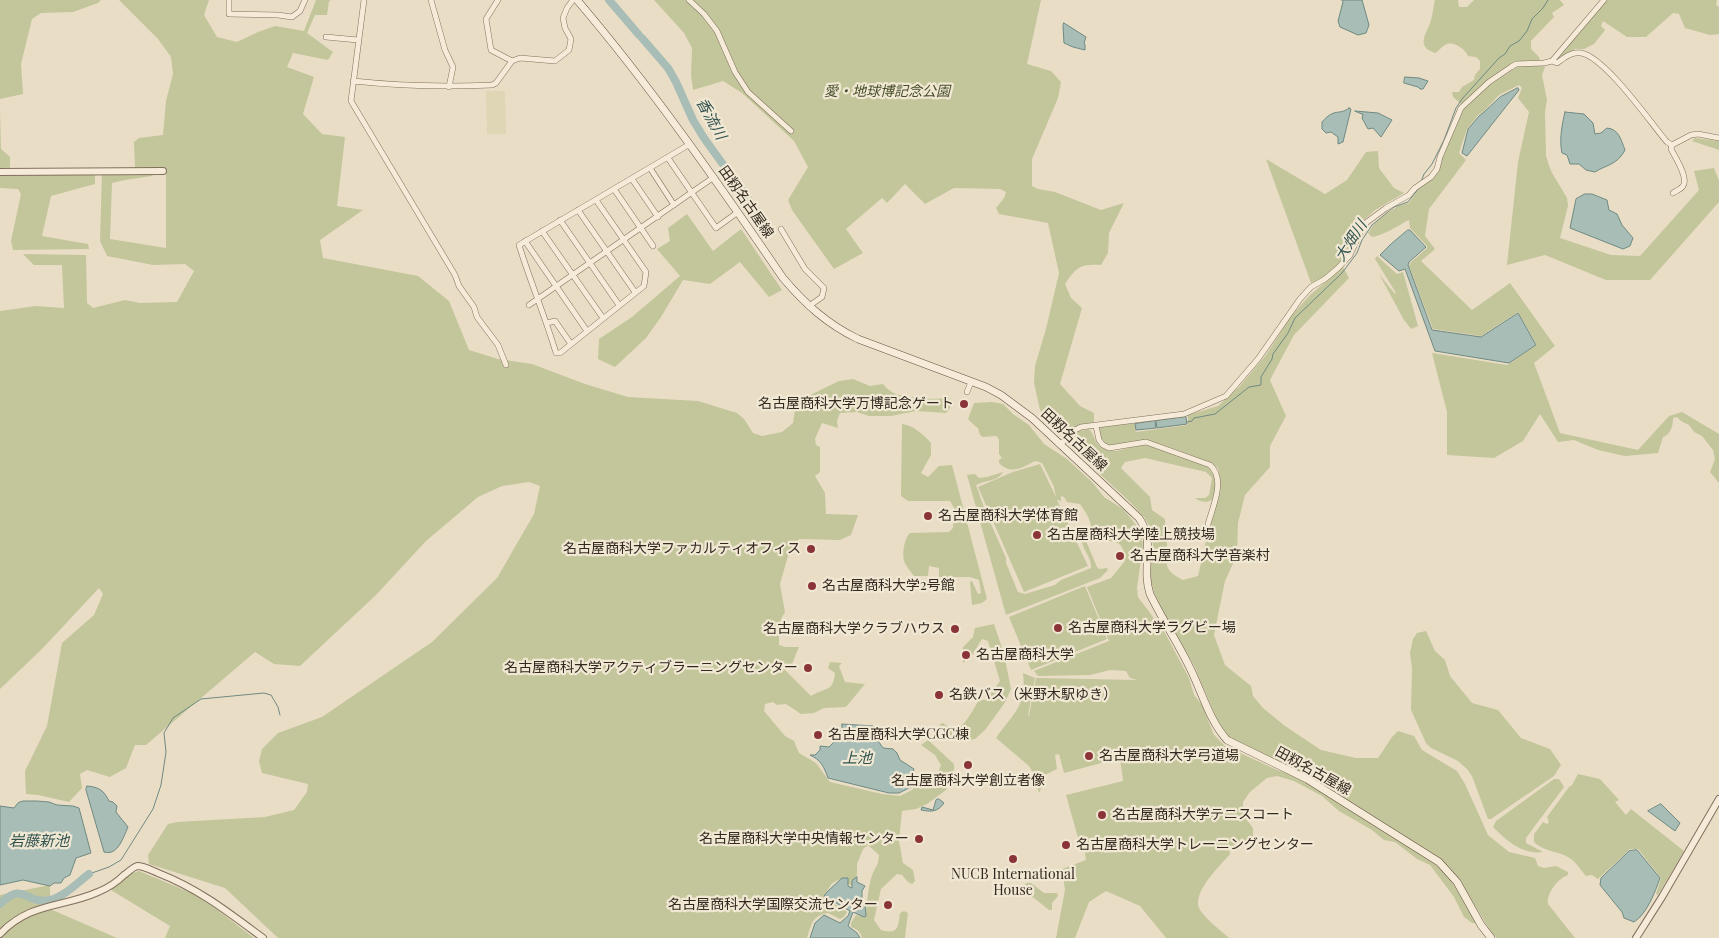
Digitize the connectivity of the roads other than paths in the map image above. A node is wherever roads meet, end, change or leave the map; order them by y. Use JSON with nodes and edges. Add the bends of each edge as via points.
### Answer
{"nodes":[{"id":1,"x":229,"y":0,"type":"edge"},
{"id":2,"x":305,"y":0,"type":"edge"},
{"id":3,"x":364,"y":0,"type":"edge"},
{"id":4,"x":431,"y":0,"type":"edge"},
{"id":5,"x":498,"y":0,"type":"edge"},
{"id":6,"x":575,"y":0,"type":"edge"},
{"id":7,"x":689,"y":0,"type":"edge"},
{"id":8,"x":1604,"y":0,"type":"edge"},
{"id":9,"x":326,"y":37,"type":"dead end"},
{"id":10,"x":358,"y":40,"type":"junction"},
{"id":11,"x":512,"y":60,"type":"junction"},
{"id":12,"x":1552,"y":61,"type":"junction"},
{"id":13,"x":353,"y":81,"type":"junction"},
{"id":14,"x":449,"y":87,"type":"junction"},
{"id":15,"x":791,"y":131,"type":"dead end"},
{"id":16,"x":1719,"y":138,"type":"edge"},
{"id":17,"x":690,"y":144,"type":"junction"},
{"id":18,"x":1672,"y":145,"type":"junction"},
{"id":19,"x":668,"y":158,"type":"junction"},
{"id":20,"x":650,"y":168,"type":"junction"},
{"id":21,"x":163,"y":171,"type":"dead end"},
{"id":22,"x":0,"y":172,"type":"edge"},
{"id":23,"x":714,"y":178,"type":"junction"},
{"id":24,"x":632,"y":179,"type":"junction"},
{"id":25,"x":614,"y":190,"type":"junction"},
{"id":26,"x":1673,"y":193,"type":"dead end"},
{"id":27,"x":692,"y":194,"type":"junction"},
{"id":28,"x":596,"y":200,"type":"junction"},
{"id":29,"x":674,"y":205,"type":"junction"},
{"id":30,"x":578,"y":210,"type":"junction"},
{"id":31,"x":738,"y":212,"type":"junction"},
{"id":32,"x":658,"y":217,"type":"junction"},
{"id":33,"x":560,"y":220,"type":"junction"},
{"id":34,"x":781,"y":228,"type":"dead end"},
{"id":35,"x":641,"y":229,"type":"junction"},
{"id":36,"x":542,"y":231,"type":"junction"},
{"id":37,"x":624,"y":240,"type":"junction"},
{"id":38,"x":525,"y":241,"type":"junction"},
{"id":39,"x":653,"y":246,"type":"dead end"},
{"id":40,"x":607,"y":252,"type":"junction"},
{"id":41,"x":590,"y":263,"type":"junction"},
{"id":42,"x":573,"y":275,"type":"junction"},
{"id":43,"x":557,"y":287,"type":"junction"},
{"id":44,"x":635,"y":292,"type":"junction"},
{"id":45,"x":538,"y":300,"type":"junction"},
{"id":46,"x":529,"y":305,"type":"dead end"},
{"id":47,"x":619,"y":305,"type":"junction"},
{"id":48,"x":809,"y":306,"type":"junction"},
{"id":49,"x":603,"y":318,"type":"junction"},
{"id":50,"x":547,"y":324,"type":"junction"},
{"id":51,"x":587,"y":331,"type":"junction"},
{"id":52,"x":571,"y":344,"type":"junction"},
{"id":53,"x":506,"y":365,"type":"dead end"},
{"id":54,"x":971,"y":382,"type":"junction"},
{"id":55,"x":967,"y":392,"type":"dead end"},
{"id":56,"x":1096,"y":426,"type":"junction"},
{"id":57,"x":1061,"y":444,"type":"junction"},
{"id":58,"x":1208,"y":524,"type":"dead end"},
{"id":59,"x":1719,"y":799,"type":"edge"},
{"id":60,"x":0,"y":934,"type":"edge"},
{"id":61,"x":263,"y":938,"type":"edge"},
{"id":62,"x":1491,"y":938,"type":"edge"},
{"id":63,"x":1636,"y":938,"type":"edge"}],
"edges":[{"from":1,"to":2,"type":"street","via":[[229,14],[292,17],[300,11]]},
{"from":3,"to":10,"type":"street"},
{"from":4,"to":14,"type":"street","via":[[452,67]]},
{"from":5,"to":11,"type":"street","via":[[486,19],[491,50]]},
{"from":6,"to":11,"type":"street","via":[[563,18],[571,39],[569,50],[555,61]]},
{"from":6,"to":17,"type":"main road","name":"田籾名古屋線","via":[[606,34]]},
{"from":7,"to":15,"type":"street","via":[[717,32],[748,92]]},
{"from":8,"to":12,"type":"street"},
{"from":9,"to":10,"type":"street"},
{"from":10,"to":13,"type":"street"},
{"from":11,"to":14,"type":"street","via":[[492,85]]},
{"from":12,"to":18,"type":"street","via":[[1557,63],[1576,52],[1599,62]]},
{"from":12,"to":56,"type":"street","via":[[1516,64],[1489,82],[1461,108],[1432,177],[1367,222],[1350,254],[1300,299],[1258,359],[1226,396],[1184,414]]},
{"from":13,"to":14,"type":"street"},
{"from":13,"to":53,"type":"street","via":[[351,101],[477,317],[498,345]]},
{"from":16,"to":18,"type":"street","via":[[1690,134]]},
{"from":17,"to":19,"type":"street"},
{"from":17,"to":23,"type":"main road","name":"田籾名古屋線"},
{"from":18,"to":26,"type":"street","via":[[1685,181]]},
{"from":19,"to":20,"type":"street"},
{"from":19,"to":27,"type":"street"},
{"from":20,"to":24,"type":"street"},
{"from":20,"to":29,"type":"street"},
{"from":21,"to":22,"type":"street"},
{"from":23,"to":27,"type":"street"},
{"from":23,"to":31,"type":"main road","name":"田籾名古屋線"},
{"from":24,"to":25,"type":"street"},
{"from":24,"to":32,"type":"street"},
{"from":25,"to":28,"type":"street"},
{"from":25,"to":35,"type":"street"},
{"from":27,"to":29,"type":"street"},
{"from":27,"to":31,"type":"street","via":[[716,228]]},
{"from":28,"to":30,"type":"street"},
{"from":28,"to":37,"type":"street"},
{"from":29,"to":32,"type":"street"},
{"from":30,"to":33,"type":"street"},
{"from":30,"to":40,"type":"street"},
{"from":31,"to":48,"type":"main road","name":"田籾名古屋線","via":[[783,278]]},
{"from":32,"to":35,"type":"street"},
{"from":33,"to":36,"type":"street"},
{"from":33,"to":41,"type":"street"},
{"from":34,"to":48,"type":"street","via":[[805,268],[824,288],[822,297]]},
{"from":35,"to":37,"type":"street"},
{"from":35,"to":39,"type":"street"},
{"from":36,"to":38,"type":"street"},
{"from":36,"to":42,"type":"street"},
{"from":37,"to":40,"type":"street"},
{"from":37,"to":44,"type":"street","via":[[646,272],[644,286]]},
{"from":38,"to":43,"type":"street"},
{"from":38,"to":45,"type":"street","via":[[519,244]]},
{"from":40,"to":41,"type":"street"},
{"from":40,"to":44,"type":"street"},
{"from":41,"to":42,"type":"street"},
{"from":41,"to":47,"type":"street"},
{"from":42,"to":43,"type":"street"},
{"from":42,"to":49,"type":"street"},
{"from":43,"to":45,"type":"street"},
{"from":43,"to":51,"type":"street"},
{"from":44,"to":47,"type":"street"},
{"from":45,"to":46,"type":"street"},
{"from":45,"to":50,"type":"street"},
{"from":47,"to":49,"type":"street"},
{"from":48,"to":54,"type":"main road","name":"田籾名古屋線","via":[[851,336]]},
{"from":49,"to":51,"type":"street"},
{"from":50,"to":52,"type":"street","via":[[555,321]]},
{"from":50,"to":52,"type":"street","via":[[556,352],[560,353]]},
{"from":51,"to":52,"type":"street"},
{"from":54,"to":55,"type":"street"},
{"from":54,"to":57,"type":"main road","name":"田籾名古屋線","via":[[1017,406]]},
{"from":56,"to":57,"type":"street","via":[[1076,429]]},
{"from":56,"to":58,"type":"street","via":[[1099,440],[1109,448],[1146,442],[1210,465],[1217,473],[1218,482]]},
{"from":57,"to":62,"type":"main road","name":"田籾名古屋線","via":[[1144,524],[1148,535],[1146,583],[1150,594],[1224,736],[1234,744],[1307,779],[1439,862],[1457,882]]},
{"from":59,"to":63,"type":"street"},
{"from":60,"to":61,"type":"street","via":[[28,913],[98,892],[137,866],[186,885]]}]}
